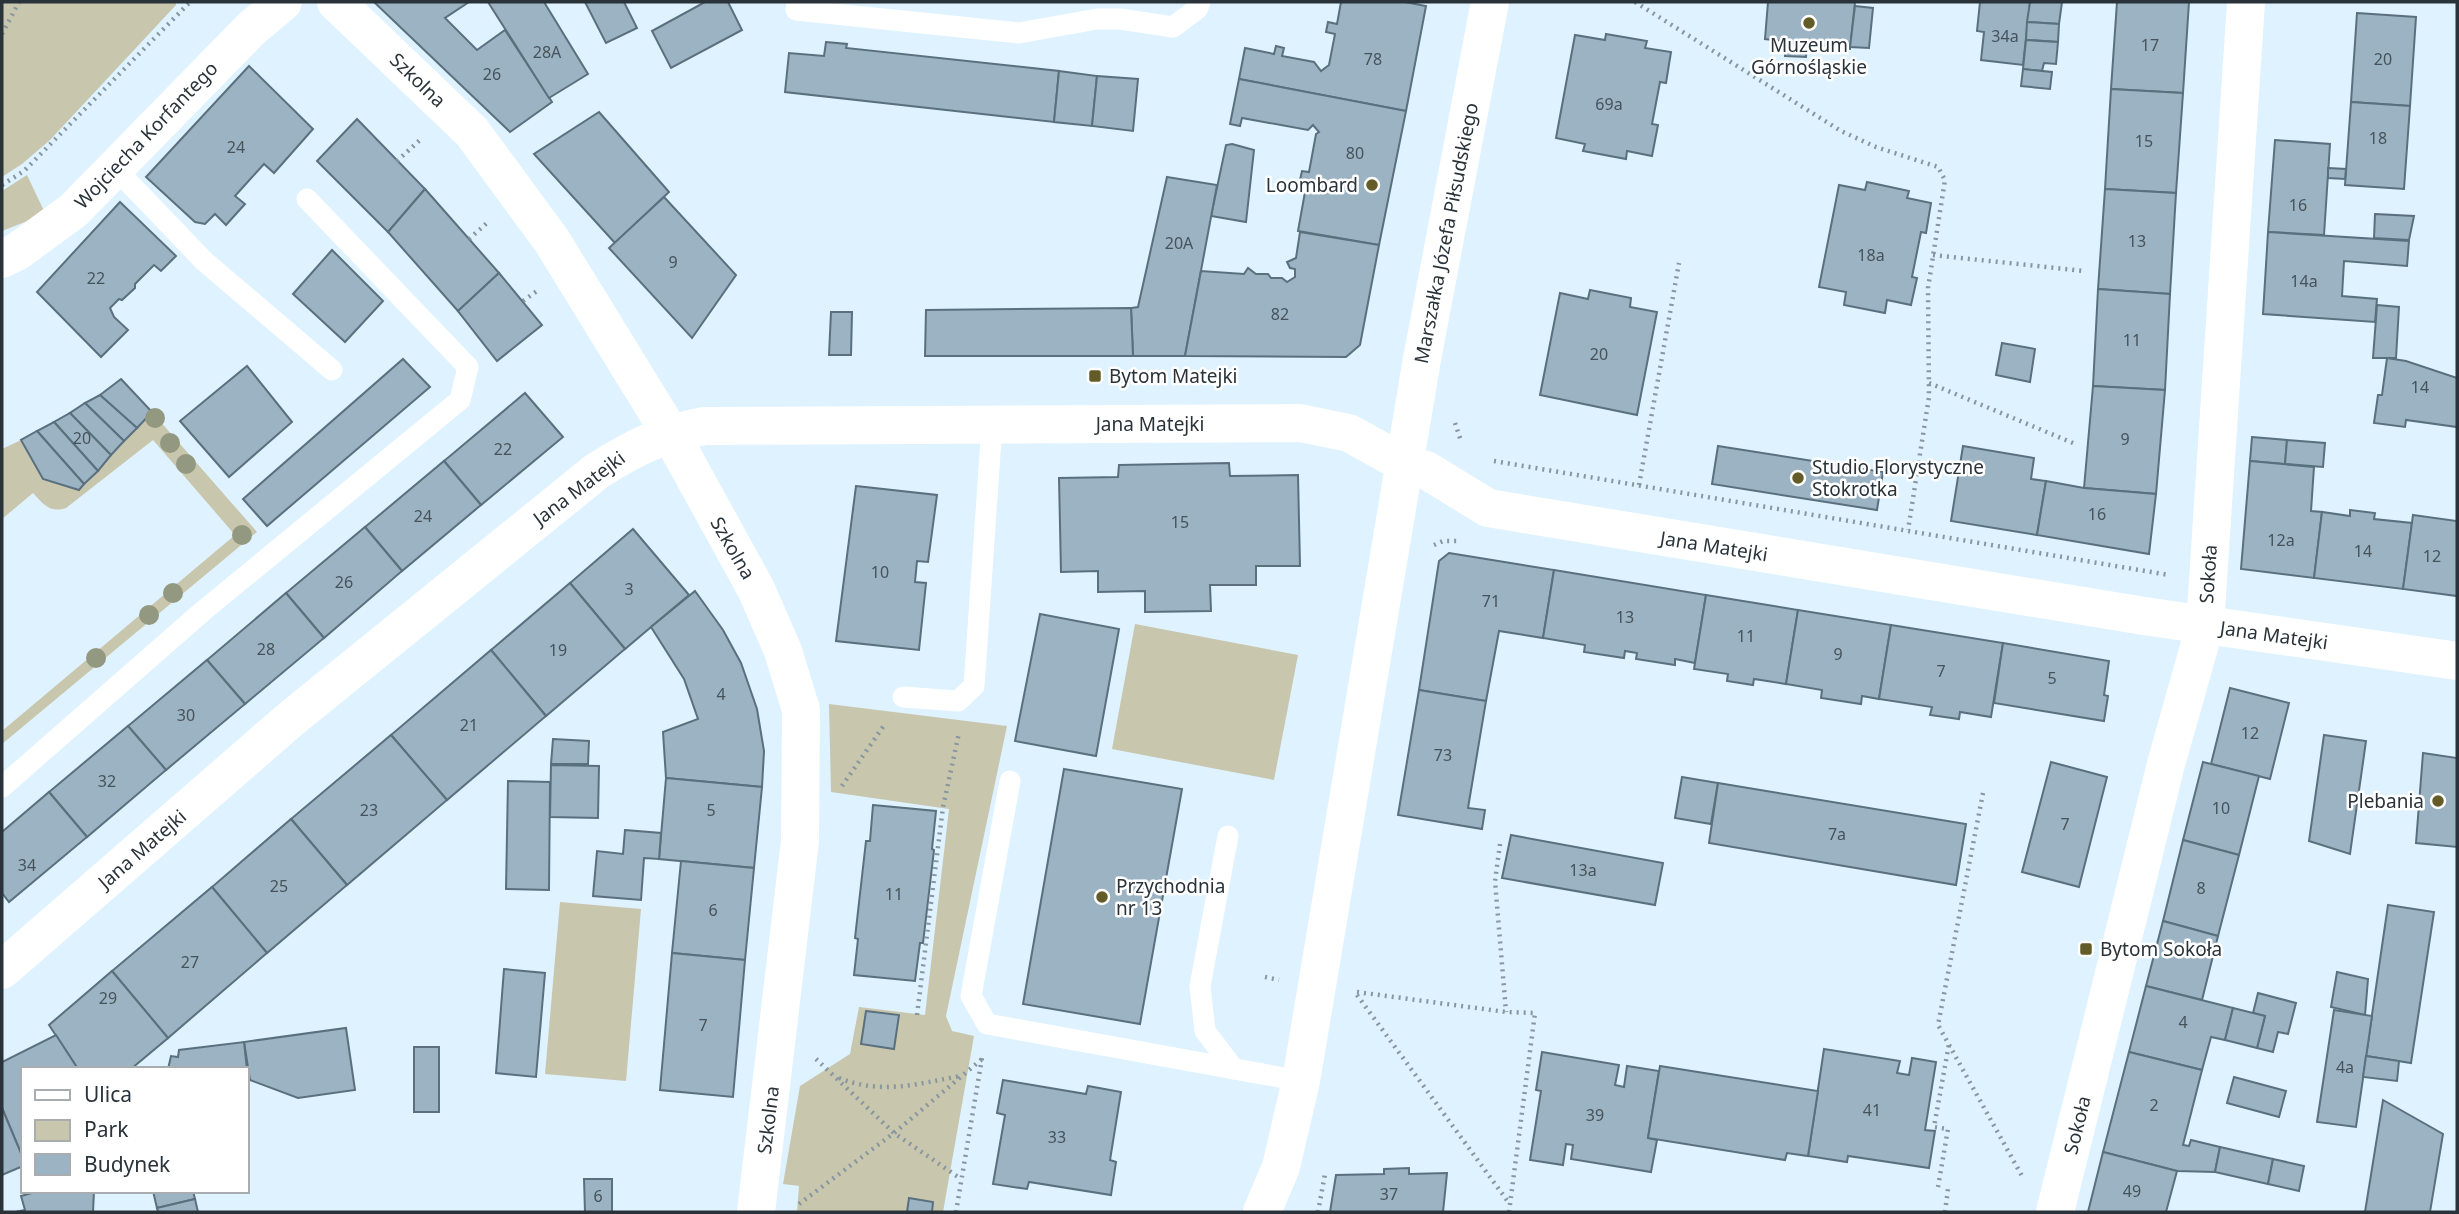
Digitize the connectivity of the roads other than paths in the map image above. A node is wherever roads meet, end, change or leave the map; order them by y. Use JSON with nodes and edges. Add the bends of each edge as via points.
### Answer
{"nodes":[{"id":1,"x":283,"y":2,"type":"edge"},
{"id":2,"x":335,"y":2,"type":"edge"},
{"id":3,"x":797,"y":2,"type":"edge"},
{"id":4,"x":1200,"y":2,"type":"edge"},
{"id":5,"x":1490,"y":2,"type":"edge"},
{"id":6,"x":2246,"y":2,"type":"edge"},
{"id":7,"x":114,"y":167,"type":"junction"},
{"id":8,"x":307,"y":199,"type":"dead end"},
{"id":9,"x":2,"y":259,"type":"edge"},
{"id":10,"x":332,"y":370,"type":"dead end"},
{"id":11,"x":992,"y":425,"type":"junction"},
{"id":12,"x":670,"y":433,"type":"junction"},
{"id":13,"x":1405,"y":464,"type":"junction"},
{"id":14,"x":2205,"y":626,"type":"junction"},
{"id":15,"x":2457,"y":661,"type":"edge"},
{"id":16,"x":903,"y":697,"type":"road end"},
{"id":17,"x":1010,"y":781,"type":"dead end"},
{"id":18,"x":2,"y":787,"type":"edge"},
{"id":19,"x":1228,"y":836,"type":"dead end"},
{"id":20,"x":2,"y":970,"type":"edge"},
{"id":21,"x":1234,"y":1069,"type":"junction"},
{"id":22,"x":1301,"y":1081,"type":"junction"},
{"id":23,"x":756,"y":1212,"type":"edge"},
{"id":24,"x":1262,"y":1212,"type":"edge"},
{"id":25,"x":2055,"y":1212,"type":"edge"}],
"edges":[{"from":1,"to":7,"type":"street","name":"Wojciecha Korfantego"},
{"from":2,"to":12,"type":"street","name":"Szkolna","via":[[472,132],[552,241]]},
{"from":3,"to":4,"type":"lane","via":[[796,10],[1019,33],[1097,19],[1173,27]]},
{"from":5,"to":13,"type":"street","name":"Marszałka Józefa Piłsudskiego"},
{"from":6,"to":14,"type":"street","name":"Sokoła"},
{"from":7,"to":9,"type":"street","name":"Wojciecha Korfantego","via":[[75,210]]},
{"from":7,"to":10,"type":"lane","via":[[204,261]]},
{"from":8,"to":18,"type":"lane","via":[[468,367],[460,400],[203,611]]},
{"from":11,"to":12,"type":"street","name":"Jana Matejki","via":[[704,426]]},
{"from":11,"to":13,"type":"street","name":"Jana Matejki","via":[[1300,423],[1349,433]]},
{"from":11,"to":16,"type":"lane","via":[[974,686],[958,701]]},
{"from":12,"to":20,"type":"street","name":"Jana Matejki","via":[[597,471],[292,718]]},
{"from":12,"to":23,"type":"street","name":"Szkolna","via":[[756,589],[783,651],[800,710],[800,841]]},
{"from":13,"to":14,"type":"street","name":"Jana Matejki","via":[[1426,470],[1477,503],[1499,510]]},
{"from":13,"to":22,"type":"street","name":"Marszałka Józefa Piłsudskiego","via":[[1337,989]]},
{"from":14,"to":15,"type":"street","name":"Jana Matejki"},
{"from":14,"to":25,"type":"street","name":"Sokoła","via":[[2166,764]]},
{"from":17,"to":21,"type":"lane","via":[[971,996],[987,1024]]},
{"from":19,"to":21,"type":"lane","via":[[1200,986],[1205,1031]]},
{"from":21,"to":22,"type":"lane"},
{"from":22,"to":24,"type":"street","name":"Marszałka Józefa Piłsudskiego","via":[[1281,1167]]}]}
